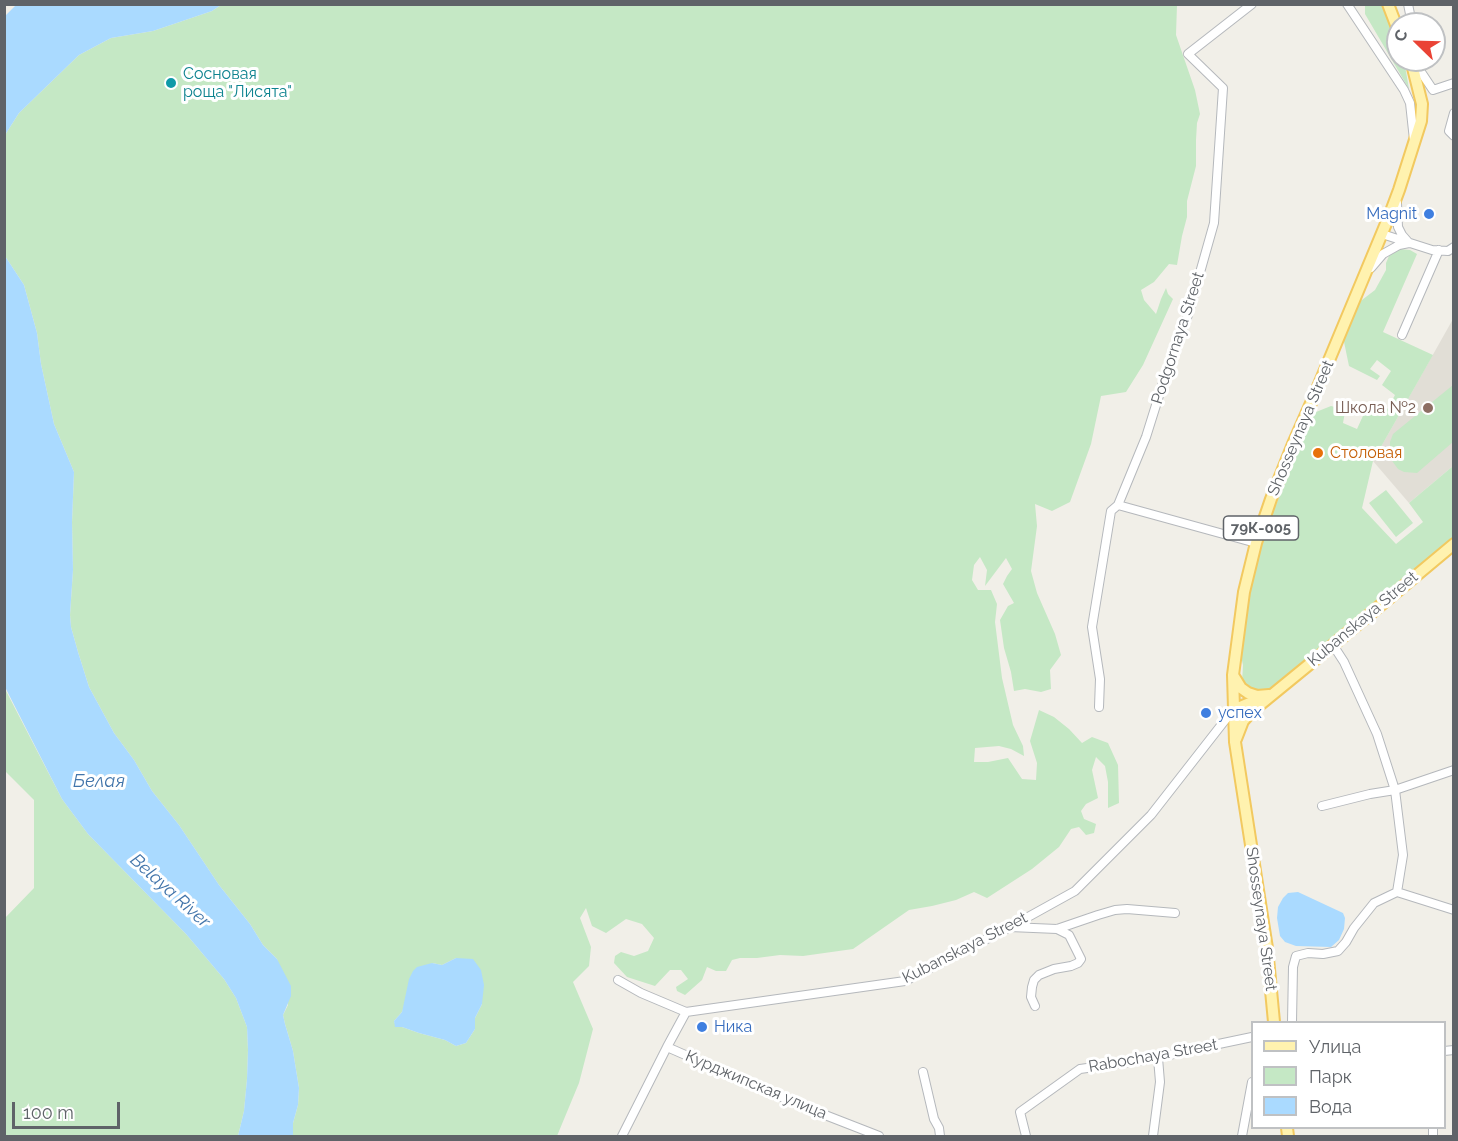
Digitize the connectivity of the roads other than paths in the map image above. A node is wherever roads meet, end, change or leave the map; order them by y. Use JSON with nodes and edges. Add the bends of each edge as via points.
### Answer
{"nodes":[{"id":1,"x":1252,"y":4,"type":"edge"},
{"id":2,"x":1347,"y":4,"type":"edge"},
{"id":3,"x":1414,"y":72,"type":"edge"},
{"id":4,"x":1421,"y":72,"type":"edge"},
{"id":5,"x":1454,"y":83,"type":"edge"},
{"id":6,"x":1454,"y":113,"type":"edge"},
{"id":7,"x":1454,"y":136,"type":"edge"},
{"id":8,"x":1414,"y":142,"type":"junction"},
{"id":9,"x":1400,"y":190,"type":"junction"},
{"id":10,"x":1382,"y":234,"type":"junction"},
{"id":11,"x":1409,"y":243,"type":"junction"},
{"id":12,"x":1454,"y":247,"type":"edge"},
{"id":13,"x":1439,"y":250,"type":"junction"},
{"id":14,"x":1366,"y":273,"type":"junction"},
{"id":15,"x":1402,"y":335,"type":"dead end"},
{"id":16,"x":1118,"y":505,"type":"junction"},
{"id":17,"x":1256,"y":543,"type":"junction"},
{"id":18,"x":1454,"y":544,"type":"edge"},
{"id":19,"x":1334,"y":645,"type":"junction"},
{"id":20,"x":1233,"y":675,"type":"junction"},
{"id":21,"x":1272,"y":694,"type":"junction"},
{"id":22,"x":1099,"y":708,"type":"dead end"},
{"id":23,"x":1233,"y":711,"type":"junction"},
{"id":24,"x":1235,"y":742,"type":"junction"},
{"id":25,"x":1454,"y":770,"type":"edge"},
{"id":26,"x":1395,"y":790,"type":"junction"},
{"id":27,"x":1322,"y":806,"type":"dead end"},
{"id":28,"x":1397,"y":892,"type":"junction"},
{"id":29,"x":1454,"y":910,"type":"edge"},
{"id":30,"x":1176,"y":913,"type":"dead end"},
{"id":31,"x":1010,"y":927,"type":"junction"},
{"id":32,"x":1057,"y":929,"type":"junction"},
{"id":33,"x":618,"y":980,"type":"dead end"},
{"id":34,"x":1035,"y":1006,"type":"dead end"},
{"id":35,"x":686,"y":1012,"type":"junction"},
{"id":36,"x":1274,"y":1021,"type":"edge"},
{"id":37,"x":1292,"y":1021,"type":"edge"},
{"id":38,"x":1251,"y":1037,"type":"edge"},
{"id":39,"x":667,"y":1047,"type":"junction"},
{"id":40,"x":1158,"y":1058,"type":"junction"},
{"id":41,"x":923,"y":1072,"type":"dead end"},
{"id":42,"x":1251,"y":1090,"type":"edge"},
{"id":43,"x":622,"y":1137,"type":"edge"},
{"id":44,"x":879,"y":1137,"type":"edge"},
{"id":45,"x":940,"y":1137,"type":"edge"},
{"id":46,"x":1026,"y":1137,"type":"edge"},
{"id":47,"x":1154,"y":1137,"type":"edge"},
{"id":48,"x":1242,"y":1137,"type":"edge"}],
"edges":[{"from":1,"to":16,"type":"street","name":"Podgornaya Street","via":[[1188,54],[1223,88],[1214,223],[1188,315]]},
{"from":2,"to":8,"type":"street","via":[[1404,90],[1410,103]]},
{"from":3,"to":8,"type":"main road","name":"Shosseynaya Street","number":"79К-005","via":[[1422,104]]},
{"from":4,"to":5,"type":"street","via":[[1433,90]]},
{"from":6,"to":7,"type":"street","via":[[1449,131]]},
{"from":8,"to":9,"type":"main road","name":"Shosseynaya Street","number":"79К-005"},
{"from":9,"to":10,"type":"main road","name":"Shosseynaya Street","number":"79К-005"},
{"from":9,"to":11,"type":"street","via":[[1398,228]]},
{"from":10,"to":11,"type":"street"},
{"from":10,"to":14,"type":"main road","name":"Shosseynaya Street","number":"79К-005"},
{"from":11,"to":13,"type":"street"},
{"from":11,"to":14,"type":"street","via":[[1383,254]]},
{"from":12,"to":13,"type":"street"},
{"from":13,"to":15,"type":"street"},
{"from":14,"to":17,"type":"main road","name":"Shosseynaya Street","number":"79К-005","via":[[1293,444]]},
{"from":16,"to":17,"type":"street"},
{"from":16,"to":22,"type":"street","name":"Podgornaya Street","via":[[1111,511],[1092,627],[1100,679]]},
{"from":17,"to":20,"type":"main road","name":"Shosseynaya Street","number":"79К-005","via":[[1244,592]]},
{"from":18,"to":19,"type":"main road","name":"Kubanskaya Street"},
{"from":19,"to":21,"type":"main road","name":"Kubanskaya Street"},
{"from":19,"to":26,"type":"street","via":[[1377,734]]},
{"from":20,"to":21,"type":"main road","via":[[1250,694]]},
{"from":20,"to":23,"type":"main road","name":"Shosseynaya Street","number":"79К-005"},
{"from":21,"to":23,"type":"main road"},
{"from":21,"to":24,"type":"main road","via":[[1245,718]]},
{"from":23,"to":24,"type":"main road","name":"Shosseynaya Street","number":"79К-005"},
{"from":23,"to":31,"type":"street","name":"Kubanskaya Street","via":[[1151,815],[1075,891]]},
{"from":24,"to":36,"type":"main road","name":"Shosseynaya Street","number":"79К-005","via":[[1267,948]]},
{"from":25,"to":26,"type":"street"},
{"from":26,"to":27,"type":"street"},
{"from":26,"to":28,"type":"street","via":[[1402,855]]},
{"from":28,"to":29,"type":"street"},
{"from":28,"to":37,"type":"street","via":[[1374,903],[1338,951],[1296,956]]},
{"from":30,"to":32,"type":"street","via":[[1115,910]]},
{"from":31,"to":32,"type":"street"},
{"from":31,"to":35,"type":"street","name":"Kubanskaya Street","via":[[905,981]]},
{"from":32,"to":34,"type":"street","via":[[1069,935],[1081,959],[1034,980],[1031,997]]},
{"from":33,"to":35,"type":"street"},
{"from":35,"to":39,"type":"street"},
{"from":38,"to":40,"type":"street","name":"Rabochaya Street"},
{"from":39,"to":43,"type":"street"},
{"from":39,"to":44,"type":"street","name":"Курджипская улица"},
{"from":40,"to":46,"type":"street","name":"Rabochaya Street","via":[[1080,1069],[1020,1112]]},
{"from":40,"to":47,"type":"street","via":[[1160,1082]]},
{"from":41,"to":45,"type":"street"},
{"from":42,"to":48,"type":"street"}]}
